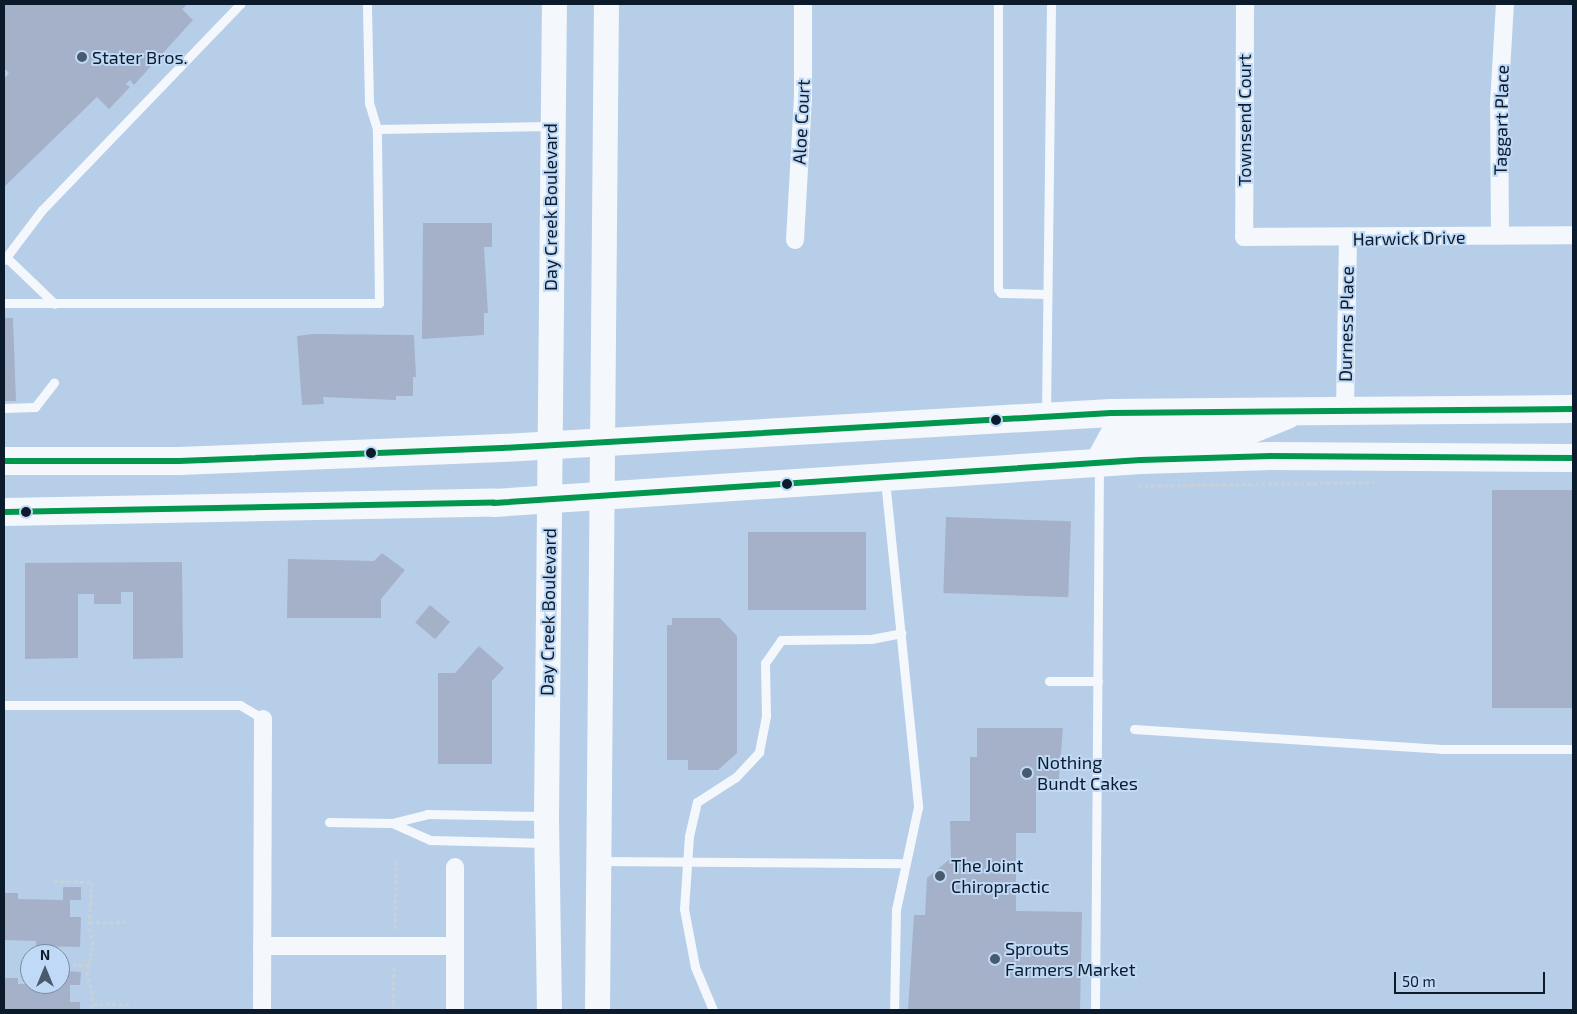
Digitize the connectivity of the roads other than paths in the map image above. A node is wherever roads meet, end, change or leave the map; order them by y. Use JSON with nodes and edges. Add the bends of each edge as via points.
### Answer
{"nodes":[{"id":1,"x":240,"y":4,"type":"edge"},
{"id":2,"x":367,"y":4,"type":"edge"},
{"id":3,"x":554,"y":4,"type":"edge"},
{"id":4,"x":606,"y":4,"type":"edge"},
{"id":5,"x":803,"y":4,"type":"edge"},
{"id":6,"x":998,"y":4,"type":"edge"},
{"id":7,"x":1051,"y":4,"type":"edge"},
{"id":8,"x":1245,"y":4,"type":"edge"},
{"id":9,"x":1505,"y":4,"type":"edge"},
{"id":10,"x":550,"y":126,"type":"junction"},
{"id":11,"x":377,"y":129,"type":"junction"},
{"id":12,"x":1500,"y":236,"type":"junction"},
{"id":13,"x":1573,"y":236,"type":"edge"},
{"id":14,"x":1244,"y":237,"type":"joint"},
{"id":15,"x":1348,"y":239,"type":"junction"},
{"id":16,"x":794,"y":240,"type":"dead end"},
{"id":17,"x":6,"y":259,"type":"edge"},
{"id":18,"x":1047,"y":294,"type":"junction"},
{"id":19,"x":4,"y":303,"type":"edge"},
{"id":20,"x":55,"y":304,"type":"junction"},
{"id":21,"x":54,"y":383,"type":"dead end"},
{"id":22,"x":4,"y":408,"type":"edge"},
{"id":23,"x":1345,"y":409,"type":"junction"},
{"id":24,"x":1573,"y":409,"type":"edge"},
{"id":25,"x":1300,"y":410,"type":"junction"},
{"id":26,"x":1046,"y":416,"type":"junction"},
{"id":27,"x":602,"y":442,"type":"junction"},
{"id":28,"x":550,"y":446,"type":"junction"},
{"id":29,"x":1573,"y":458,"type":"edge"},
{"id":30,"x":4,"y":462,"type":"edge"},
{"id":31,"x":1099,"y":462,"type":"junction"},
{"id":32,"x":884,"y":477,"type":"junction"},
{"id":33,"x":602,"y":495,"type":"junction"},
{"id":34,"x":549,"y":499,"type":"junction"},
{"id":35,"x":4,"y":512,"type":"edge"},
{"id":36,"x":901,"y":633,"type":"junction"},
{"id":37,"x":1049,"y":681,"type":"dead end"},
{"id":38,"x":1098,"y":681,"type":"junction"},
{"id":39,"x":4,"y":705,"type":"edge"},
{"id":40,"x":263,"y":719,"type":"joint"},
{"id":41,"x":1134,"y":728,"type":"dead end"},
{"id":42,"x":1573,"y":749,"type":"edge"},
{"id":43,"x":546,"y":816,"type":"junction"},
{"id":44,"x":329,"y":822,"type":"dead end"},
{"id":45,"x":392,"y":823,"type":"junction"},
{"id":46,"x":547,"y":843,"type":"junction"},
{"id":47,"x":598,"y":861,"type":"junction"},
{"id":48,"x":688,"y":861,"type":"junction"},
{"id":49,"x":904,"y":863,"type":"junction"},
{"id":50,"x":456,"y":867,"type":"dead end"},
{"id":51,"x":262,"y":946,"type":"junction"},
{"id":52,"x":455,"y":946,"type":"junction"},
{"id":53,"x":262,"y":1010,"type":"edge"},
{"id":54,"x":455,"y":1010,"type":"edge"},
{"id":55,"x":549,"y":1010,"type":"edge"},
{"id":56,"x":597,"y":1010,"type":"edge"},
{"id":57,"x":713,"y":1010,"type":"edge"},
{"id":58,"x":894,"y":1010,"type":"edge"},
{"id":59,"x":1095,"y":1010,"type":"edge"}],
"edges":[{"from":1,"to":17,"type":"lane","via":[[42,210],[20,235]]},
{"from":2,"to":11,"type":"lane","via":[[369,103]]},
{"from":3,"to":10,"type":"main road","name":"Day Creek Boulevard"},
{"from":4,"to":27,"type":"main road"},
{"from":5,"to":16,"type":"street","name":"Aloe Court","via":[[803,97]]},
{"from":6,"to":18,"type":"lane","via":[[998,289],[1001,293]]},
{"from":7,"to":18,"type":"lane"},
{"from":8,"to":14,"type":"street","name":"Townsend Court"},
{"from":9,"to":12,"type":"street","name":"Taggart Place","via":[[1499,104]]},
{"from":10,"to":11,"type":"lane"},
{"from":10,"to":28,"type":"main road","name":"Day Creek Boulevard"},
{"from":11,"to":20,"type":"lane","via":[[379,303]]},
{"from":12,"to":13,"type":"street","name":"Harwick Drive"},
{"from":12,"to":15,"type":"street","name":"Harwick Drive"},
{"from":14,"to":15,"type":"street","name":"Harwick Drive"},
{"from":15,"to":23,"type":"street","name":"Durness Place"},
{"from":17,"to":20,"type":"lane"},
{"from":18,"to":26,"type":"lane"},
{"from":19,"to":20,"type":"lane"},
{"from":21,"to":22,"type":"lane","via":[[35,407]]},
{"from":23,"to":24,"type":"main road"},
{"from":23,"to":25,"type":"main road"},
{"from":25,"to":26,"type":"main road"},
{"from":25,"to":31,"type":"main road","via":[[1238,435],[1113,437]]},
{"from":26,"to":27,"type":"main road"},
{"from":27,"to":28,"type":"main road"},
{"from":27,"to":33,"type":"main road"},
{"from":28,"to":30,"type":"main road","via":[[179,461]]},
{"from":28,"to":34,"type":"main road","name":"Day Creek Boulevard"},
{"from":29,"to":31,"type":"main road","via":[[1271,456]]},
{"from":31,"to":32,"type":"main road"},
{"from":31,"to":38,"type":"lane"},
{"from":32,"to":33,"type":"main road"},
{"from":32,"to":36,"type":"lane"},
{"from":33,"to":34,"type":"main road"},
{"from":33,"to":47,"type":"main road"},
{"from":34,"to":35,"type":"main road","via":[[222,511]]},
{"from":34,"to":43,"type":"main road","name":"Day Creek Boulevard"},
{"from":36,"to":48,"type":"lane","via":[[871,639],[781,640],[765,662],[766,716],[759,752],[736,777],[697,802]]},
{"from":36,"to":49,"type":"lane","via":[[918,807]]},
{"from":37,"to":38,"type":"lane"},
{"from":38,"to":59,"type":"lane"},
{"from":39,"to":40,"type":"lane","via":[[240,705]]},
{"from":40,"to":51,"type":"street"},
{"from":41,"to":42,"type":"lane","via":[[1441,749]]},
{"from":43,"to":45,"type":"lane","via":[[427,814]]},
{"from":43,"to":46,"type":"main road","name":"Day Creek Boulevard"},
{"from":44,"to":45,"type":"lane"},
{"from":45,"to":46,"type":"lane","via":[[430,840]]},
{"from":46,"to":55,"type":"main road","name":"Day Creek Boulevard"},
{"from":47,"to":48,"type":"lane"},
{"from":47,"to":56,"type":"main road"},
{"from":48,"to":49,"type":"lane"},
{"from":48,"to":57,"type":"lane","via":[[684,909],[695,967]]},
{"from":49,"to":58,"type":"lane","via":[[896,910]]},
{"from":50,"to":52,"type":"street"},
{"from":51,"to":52,"type":"street"},
{"from":51,"to":53,"type":"street"},
{"from":52,"to":54,"type":"street"}]}
